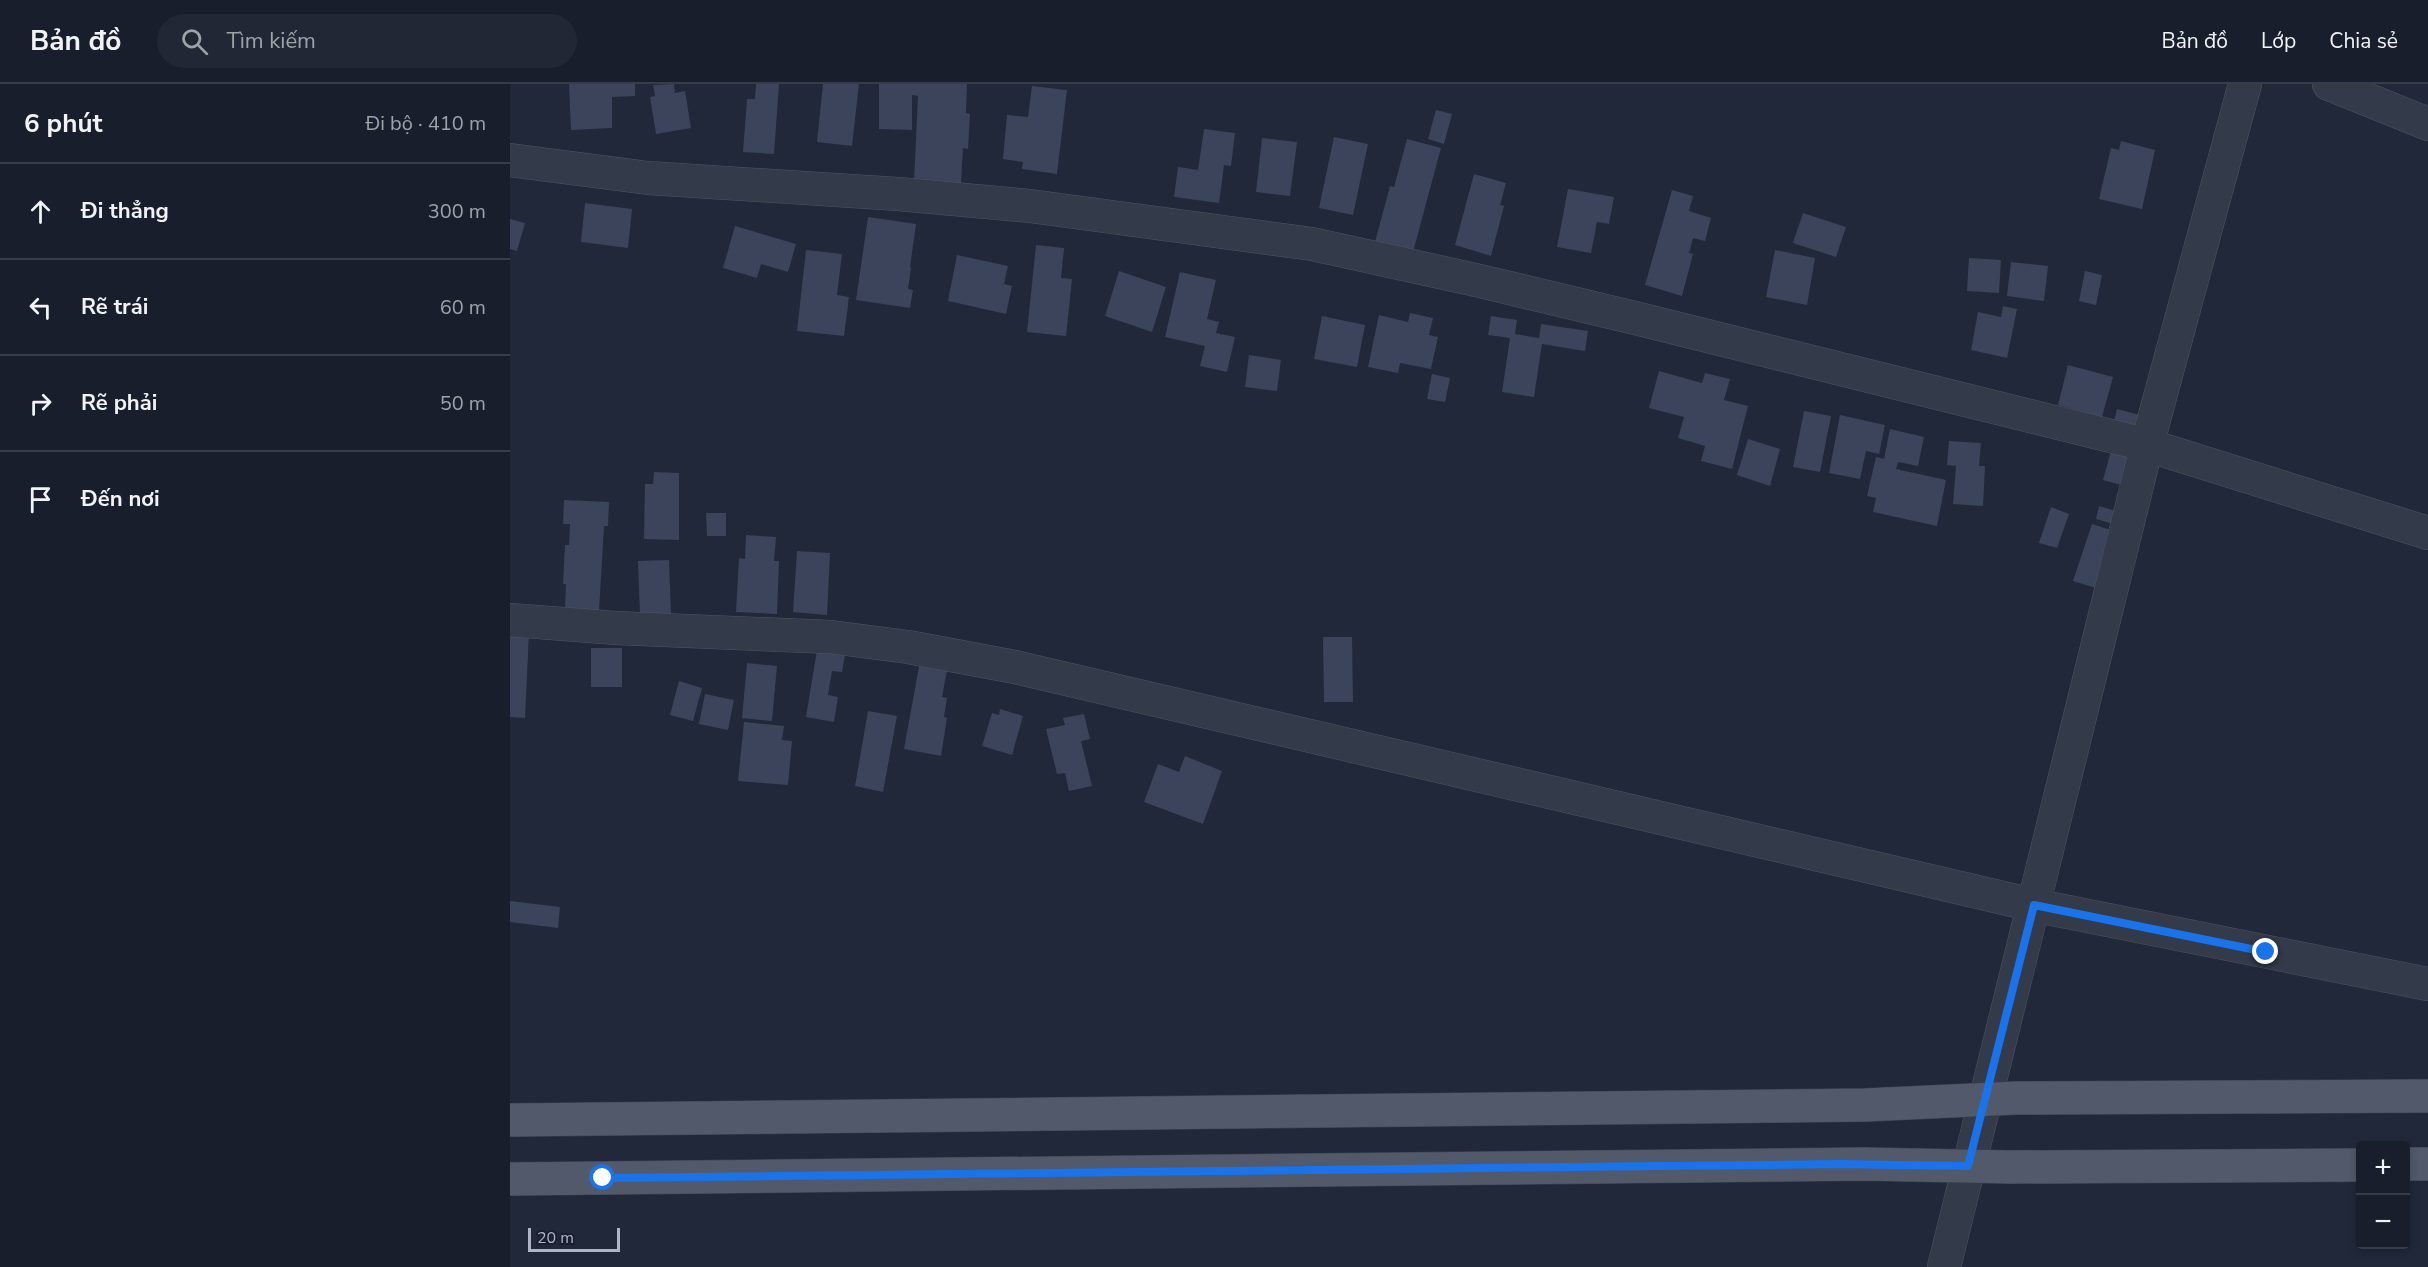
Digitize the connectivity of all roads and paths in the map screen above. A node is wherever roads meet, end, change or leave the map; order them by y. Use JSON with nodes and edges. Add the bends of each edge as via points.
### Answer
{"nodes":[{"id":1,"x":2246,"y":84,"type":"edge"},
{"id":2,"x":2329,"y":84,"type":"edge"},
{"id":3,"x":2428,"y":124,"type":"edge"},
{"id":4,"x":510,"y":160,"type":"edge"},
{"id":5,"x":2147,"y":445,"type":"junction"},
{"id":6,"x":2428,"y":533,"type":"edge"},
{"id":7,"x":510,"y":620,"type":"edge"},
{"id":8,"x":2034,"y":905,"type":"junction"},
{"id":9,"x":2428,"y":984,"type":"edge"},
{"id":10,"x":2428,"y":1096,"type":"edge"},
{"id":11,"x":1984,"y":1100,"type":"junction"},
{"id":12,"x":510,"y":1120,"type":"edge"},
{"id":13,"x":2410,"y":1164,"type":"edge"},
{"id":14,"x":2428,"y":1164,"type":"edge"},
{"id":15,"x":2356,"y":1165,"type":"edge"},
{"id":16,"x":1968,"y":1166,"type":"junction"},
{"id":17,"x":510,"y":1179,"type":"edge"},
{"id":18,"x":1944,"y":1267,"type":"edge"}],
"edges":[{"from":1,"to":5,"type":"street"},
{"from":2,"to":3,"type":"street"},
{"from":4,"to":5,"type":"street","via":[[648,178],[1030,206],[1312,244],[1635,318]]},
{"from":5,"to":6,"type":"street"},
{"from":5,"to":8,"type":"street"},
{"from":7,"to":8,"type":"street","via":[[831,637],[1015,667]]},
{"from":8,"to":9,"type":"street"},
{"from":8,"to":11,"type":"street"},
{"from":10,"to":11,"type":"main road"},
{"from":11,"to":12,"type":"main road","via":[[1865,1105]]},
{"from":11,"to":16,"type":"street"},
{"from":13,"to":14,"type":"main road"},
{"from":15,"to":16,"type":"main road"},
{"from":16,"to":17,"type":"main road","via":[[1852,1164]]},
{"from":16,"to":18,"type":"street"}]}
